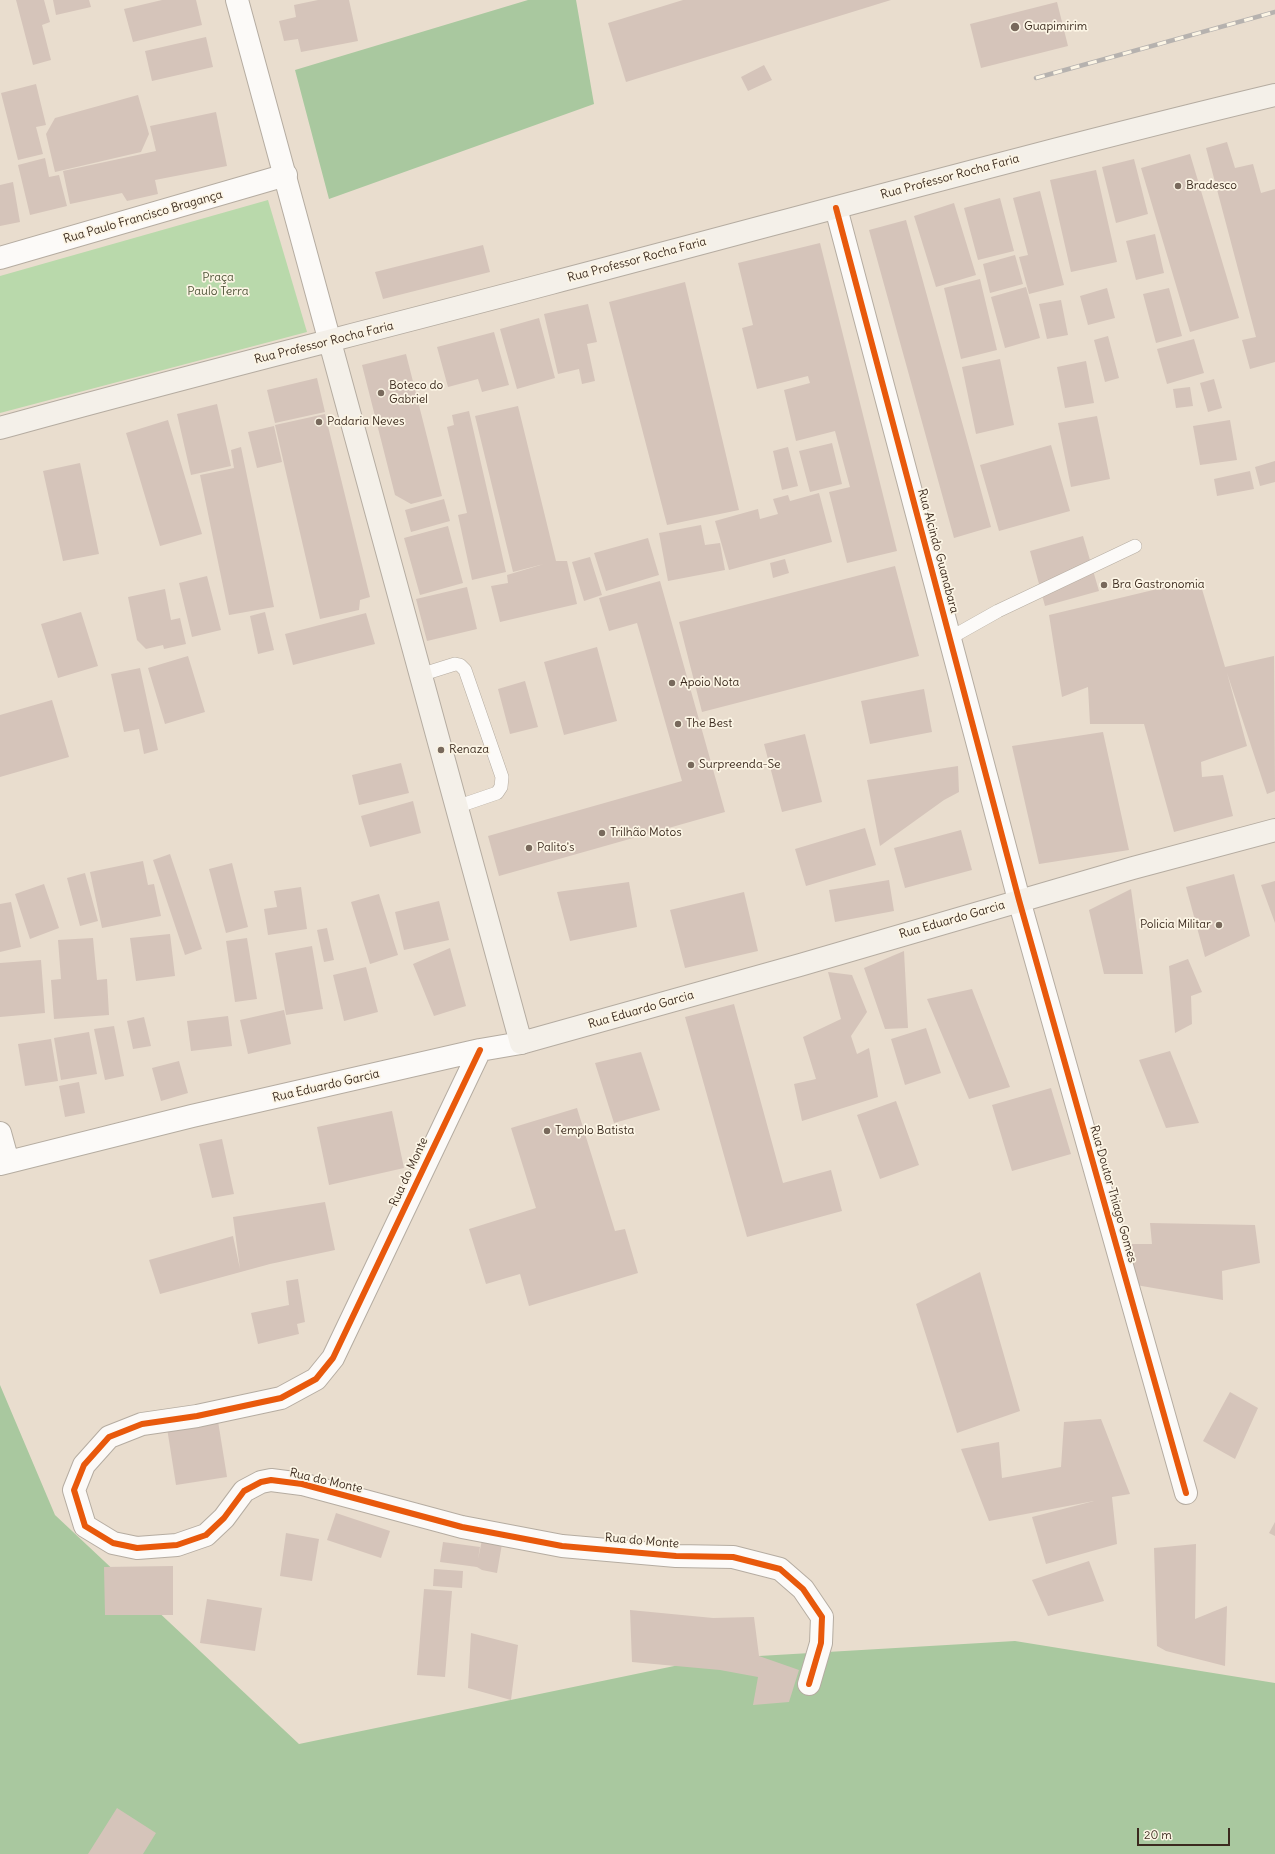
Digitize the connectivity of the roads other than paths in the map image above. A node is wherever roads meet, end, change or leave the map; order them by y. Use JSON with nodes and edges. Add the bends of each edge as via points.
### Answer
{"nodes":[{"id":1,"x":237,"y":0,"type":"edge"},
{"id":2,"x":1275,"y":95,"type":"edge"},
{"id":3,"x":286,"y":175,"type":"junction"},
{"id":4,"x":836,"y":208,"type":"junction"},
{"id":5,"x":0,"y":258,"type":"edge"},
{"id":6,"x":330,"y":342,"type":"junction"},
{"id":7,"x":0,"y":428,"type":"edge"},
{"id":8,"x":1135,"y":546,"type":"dead end"},
{"id":9,"x":950,"y":638,"type":"junction"},
{"id":10,"x":420,"y":675,"type":"junction"},
{"id":11,"x":456,"y":807,"type":"junction"},
{"id":12,"x":1275,"y":830,"type":"edge"},
{"id":13,"x":1019,"y":900,"type":"junction"},
{"id":14,"x":521,"y":1043,"type":"junction"},
{"id":15,"x":480,"y":1050,"type":"junction"},
{"id":16,"x":0,"y":1133,"type":"edge"},
{"id":17,"x":4,"y":1163,"type":"edge"},
{"id":18,"x":1186,"y":1493,"type":"dead end"},
{"id":19,"x":809,"y":1684,"type":"dead end"}],
"edges":[{"from":1,"to":3,"type":"street"},
{"from":2,"to":4,"type":"main road","name":"Rua Professor Rocha Faria","via":[[1106,136]]},
{"from":3,"to":5,"type":"street","name":"Rua Paulo Francisco Bragança"},
{"from":3,"to":6,"type":"street"},
{"from":4,"to":6,"type":"main road","name":"Rua Professor Rocha Faria"},
{"from":4,"to":9,"type":"street","name":"Rua Alcindo Guanabara"},
{"from":6,"to":7,"type":"main road","name":"Rua Professor Rocha Faria","via":[[136,390]]},
{"from":6,"to":10,"type":"main road"},
{"from":8,"to":9,"type":"lane","via":[[998,611]]},
{"from":9,"to":13,"type":"street","name":"Rua Alcindo Guanabara"},
{"from":10,"to":11,"type":"main road"},
{"from":10,"to":11,"type":"lane","via":[[455,664],[460,665],[502,776],[501,787],[497,793]]},
{"from":11,"to":14,"type":"main road"},
{"from":12,"to":13,"type":"main road","name":"Rua Eduardo Garcia"},
{"from":13,"to":14,"type":"main road","name":"Rua Eduardo Garcia","via":[[793,967]]},
{"from":13,"to":18,"type":"street","name":"Rua Doutor Thiago Gomes"},
{"from":14,"to":15,"type":"street","name":"Rua Eduardo Garcia"},
{"from":15,"to":17,"type":"street","name":"Rua Eduardo Garcia","via":[[192,1116]]},
{"from":15,"to":19,"type":"street","name":"Rua do Monte","via":[[333,1358],[316,1379],[281,1398],[197,1416],[142,1424],[109,1437],[84,1465],[74,1490],[85,1526],[113,1542],[137,1548],[177,1545],[206,1535],[224,1518],[244,1491],[271,1480],[302,1484],[462,1527],[562,1546],[676,1556],[733,1556],[780,1569],[804,1588],[822,1617],[821,1643]]},
{"from":16,"to":17,"type":"street"}]}
